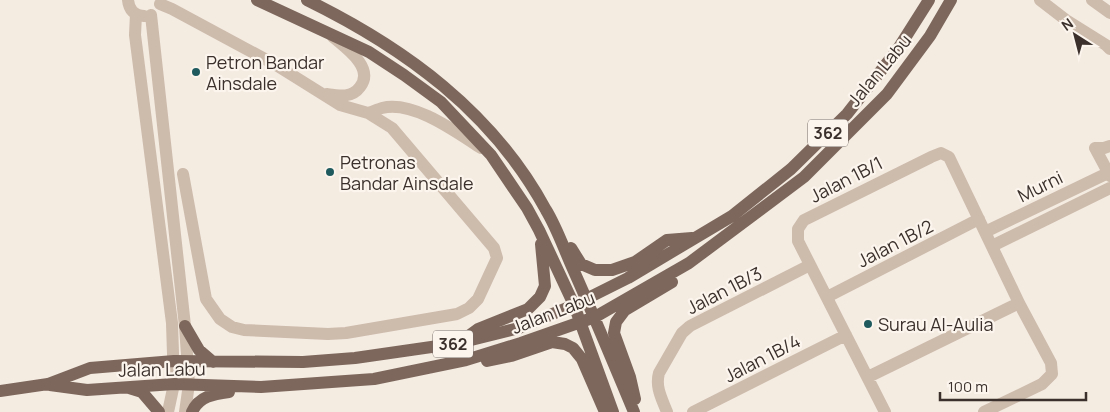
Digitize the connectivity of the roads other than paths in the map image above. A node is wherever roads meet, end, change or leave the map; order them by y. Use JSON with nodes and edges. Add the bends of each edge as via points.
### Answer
{"nodes":[{"id":1,"x":128,"y":0,"type":"edge"},
{"id":2,"x":257,"y":0,"type":"edge"},
{"id":3,"x":307,"y":0,"type":"edge"},
{"id":4,"x":929,"y":0,"type":"edge"},
{"id":5,"x":951,"y":0,"type":"edge"},
{"id":6,"x":1040,"y":0,"type":"edge"},
{"id":7,"x":1092,"y":0,"type":"edge"},
{"id":8,"x":160,"y":2,"type":"edge"},
{"id":9,"x":1110,"y":13,"type":"edge"},
{"id":10,"x":136,"y":14,"type":"junction"},
{"id":11,"x":151,"y":15,"type":"junction"},
{"id":12,"x":327,"y":31,"type":"junction"},
{"id":13,"x":1110,"y":49,"type":"edge"},
{"id":14,"x":322,"y":93,"type":"junction"},
{"id":15,"x":368,"y":113,"type":"junction"},
{"id":16,"x":1110,"y":146,"type":"edge"},
{"id":17,"x":491,"y":155,"type":"junction"},
{"id":18,"x":1109,"y":173,"type":"edge"},
{"id":19,"x":183,"y":174,"type":"dead end"},
{"id":20,"x":1110,"y":188,"type":"edge"},
{"id":21,"x":188,"y":198,"type":"junction"},
{"id":22,"x":171,"y":201,"type":"junction"},
{"id":23,"x":1038,"y":206,"type":"junction"},
{"id":24,"x":979,"y":219,"type":"junction"},
{"id":25,"x":1045,"y":220,"type":"junction"},
{"id":26,"x":552,"y":223,"type":"junction"},
{"id":27,"x":539,"y":230,"type":"junction"},
{"id":28,"x":985,"y":232,"type":"junction"},
{"id":29,"x":697,"y":237,"type":"junction"},
{"id":30,"x":992,"y":246,"type":"junction"},
{"id":31,"x":709,"y":249,"type":"junction"},
{"id":32,"x":810,"y":265,"type":"junction"},
{"id":33,"x":827,"y":297,"type":"junction"},
{"id":34,"x":586,"y":298,"type":"junction"},
{"id":35,"x":1019,"y":303,"type":"junction"},
{"id":36,"x":574,"y":306,"type":"junction"},
{"id":37,"x":595,"y":317,"type":"junction"},
{"id":38,"x":580,"y":323,"type":"junction"},
{"id":39,"x":185,"y":326,"type":"junction"},
{"id":40,"x":846,"y":335,"type":"junction"},
{"id":41,"x":458,"y":343,"type":"junction"},
{"id":42,"x":466,"y":360,"type":"junction"},
{"id":43,"x":180,"y":361,"type":"junction"},
{"id":44,"x":213,"y":362,"type":"junction"},
{"id":45,"x":868,"y":377,"type":"junction"},
{"id":46,"x":48,"y":384,"type":"junction"},
{"id":47,"x":174,"y":384,"type":"junction"},
{"id":48,"x":188,"y":384,"type":"junction"},
{"id":49,"x":122,"y":386,"type":"junction"},
{"id":50,"x":261,"y":387,"type":"junction"},
{"id":51,"x":0,"y":391,"type":"edge"},
{"id":52,"x":881,"y":411,"type":"edge"},
{"id":53,"x":159,"y":412,"type":"edge"},
{"id":54,"x":168,"y":412,"type":"edge"},
{"id":55,"x":185,"y":412,"type":"edge"},
{"id":56,"x":192,"y":412,"type":"edge"},
{"id":57,"x":605,"y":412,"type":"edge"},
{"id":58,"x":613,"y":412,"type":"edge"},
{"id":59,"x":636,"y":412,"type":"edge"},
{"id":60,"x":667,"y":412,"type":"edge"},
{"id":61,"x":693,"y":412,"type":"edge"},
{"id":62,"x":984,"y":412,"type":"edge"}],
"edges":[{"from":1,"to":10,"type":"street","via":[[129,7]]},
{"from":2,"to":12,"type":"main road"},
{"from":3,"to":26,"type":"main road","via":[[395,49],[441,83],[510,154]]},
{"from":4,"to":29,"type":"main road","name":"Jalan Labu","number":"362","via":[[898,49],[847,114],[791,169],[732,216]]},
{"from":5,"to":31,"type":"main road","name":"Jalan Labu","number":"362","via":[[930,36],[887,94],[804,177]]},
{"from":6,"to":13,"type":"street"},
{"from":7,"to":9,"type":"street"},
{"from":8,"to":11,"type":"street"},
{"from":8,"to":14,"type":"street"},
{"from":10,"to":11,"type":"street"},
{"from":10,"to":43,"type":"street","via":[[134,35],[172,323]]},
{"from":11,"to":22,"type":"street"},
{"from":12,"to":14,"type":"street","via":[[354,55],[364,72],[364,82],[357,92],[344,97]]},
{"from":12,"to":17,"type":"main road","via":[[369,52],[441,102]]},
{"from":14,"to":15,"type":"street","via":[[340,105]]},
{"from":15,"to":17,"type":"street","via":[[384,107],[413,111],[445,124]]},
{"from":15,"to":21,"type":"street","via":[[396,131],[494,248],[497,258],[478,299],[457,314],[328,334],[244,330],[232,326],[220,319],[206,299]]},
{"from":16,"to":18,"type":"street","via":[[1095,148]]},
{"from":17,"to":27,"type":"main road"},
{"from":18,"to":23,"type":"street","name":"Murni"},
{"from":19,"to":21,"type":"street"},
{"from":20,"to":25,"type":"street","name":"Murni"},
{"from":21,"to":22,"type":"street"},
{"from":22,"to":39,"type":"street"},
{"from":23,"to":25,"type":"street"},
{"from":23,"to":28,"type":"street","name":"Murni"},
{"from":24,"to":28,"type":"street"},
{"from":24,"to":32,"type":"street","name":"Jalan 1B/1","via":[[949,156],[941,154],[804,220],[798,229],[798,240]]},
{"from":24,"to":33,"type":"street","name":"Jalan 1B/2"},
{"from":25,"to":30,"type":"street","name":"Murni"},
{"from":26,"to":29,"type":"main road","via":[[581,264],[595,270],[612,270],[635,262],[668,240]]},
{"from":26,"to":34,"type":"main road"},
{"from":27,"to":36,"type":"main road"},
{"from":27,"to":41,"type":"main road","via":[[545,269],[545,286],[540,297],[528,309],[478,329]]},
{"from":28,"to":30,"type":"street"},
{"from":29,"to":34,"type":"main road","name":"Jalan Labu","number":"362","via":[[628,278]]},
{"from":30,"to":35,"type":"street"},
{"from":31,"to":37,"type":"main road","name":"Jalan Labu","number":"362"},
{"from":31,"to":59,"type":"main road","via":[[693,267],[625,310],[616,322],[614,333],[630,377]]},
{"from":32,"to":33,"type":"street","name":"Jalan 1B/1"},
{"from":32,"to":60,"type":"street","name":"Jalan 1B/3","via":[[682,333],[659,373],[658,387]]},
{"from":33,"to":40,"type":"street","name":"Jalan 1B/1"},
{"from":34,"to":36,"type":"main road","name":"Jalan Labu","number":"362"},
{"from":34,"to":37,"type":"main road"},
{"from":35,"to":45,"type":"street"},
{"from":35,"to":62,"type":"street","via":[[1051,363],[1052,374],[1042,384]]},
{"from":36,"to":38,"type":"main road"},
{"from":36,"to":41,"type":"main road","name":"Jalan Labu","number":"362","via":[[518,328]]},
{"from":37,"to":38,"type":"main road","name":"Jalan Labu","number":"362"},
{"from":37,"to":59,"type":"main road"},
{"from":38,"to":42,"type":"main road","name":"Jalan Labu","number":"362"},
{"from":38,"to":58,"type":"main road"},
{"from":39,"to":43,"type":"street"},
{"from":39,"to":44,"type":"main road","via":[[199,350]]},
{"from":40,"to":45,"type":"street","name":"Jalan 1B/1"},
{"from":40,"to":61,"type":"street","name":"Jalan 1B/4"},
{"from":41,"to":44,"type":"main road","name":"Jalan Labu","number":"362","via":[[355,358],[303,362]]},
{"from":42,"to":50,"type":"main road","name":"Jalan Labu","number":"362","via":[[374,379]]},
{"from":42,"to":57,"type":"main road","via":[[488,361],[552,342],[565,344],[582,359]]},
{"from":43,"to":44,"type":"main road","name":"Jalan Labu","number":"362"},
{"from":43,"to":46,"type":"main road","name":"Jalan Labu","number":"362","via":[[90,368]]},
{"from":43,"to":47,"type":"street"},
{"from":43,"to":48,"type":"street"},
{"from":45,"to":52,"type":"street","name":"Jalan 1B/1"},
{"from":46,"to":49,"type":"main road","name":"Jalan Labu","number":"362","via":[[87,390]]},
{"from":46,"to":51,"type":"main road","name":"Jalan Labu","number":"362"},
{"from":47,"to":48,"type":"main road","name":"Jalan Labu","number":"362"},
{"from":47,"to":49,"type":"main road","name":"Jalan Labu","number":"362"},
{"from":47,"to":54,"type":"street"},
{"from":48,"to":50,"type":"main road","name":"Jalan Labu","number":"362"},
{"from":48,"to":55,"type":"street"},
{"from":49,"to":53,"type":"main road","via":[[142,392]]},
{"from":50,"to":56,"type":"main road","via":[[212,394],[201,400]]}]}
